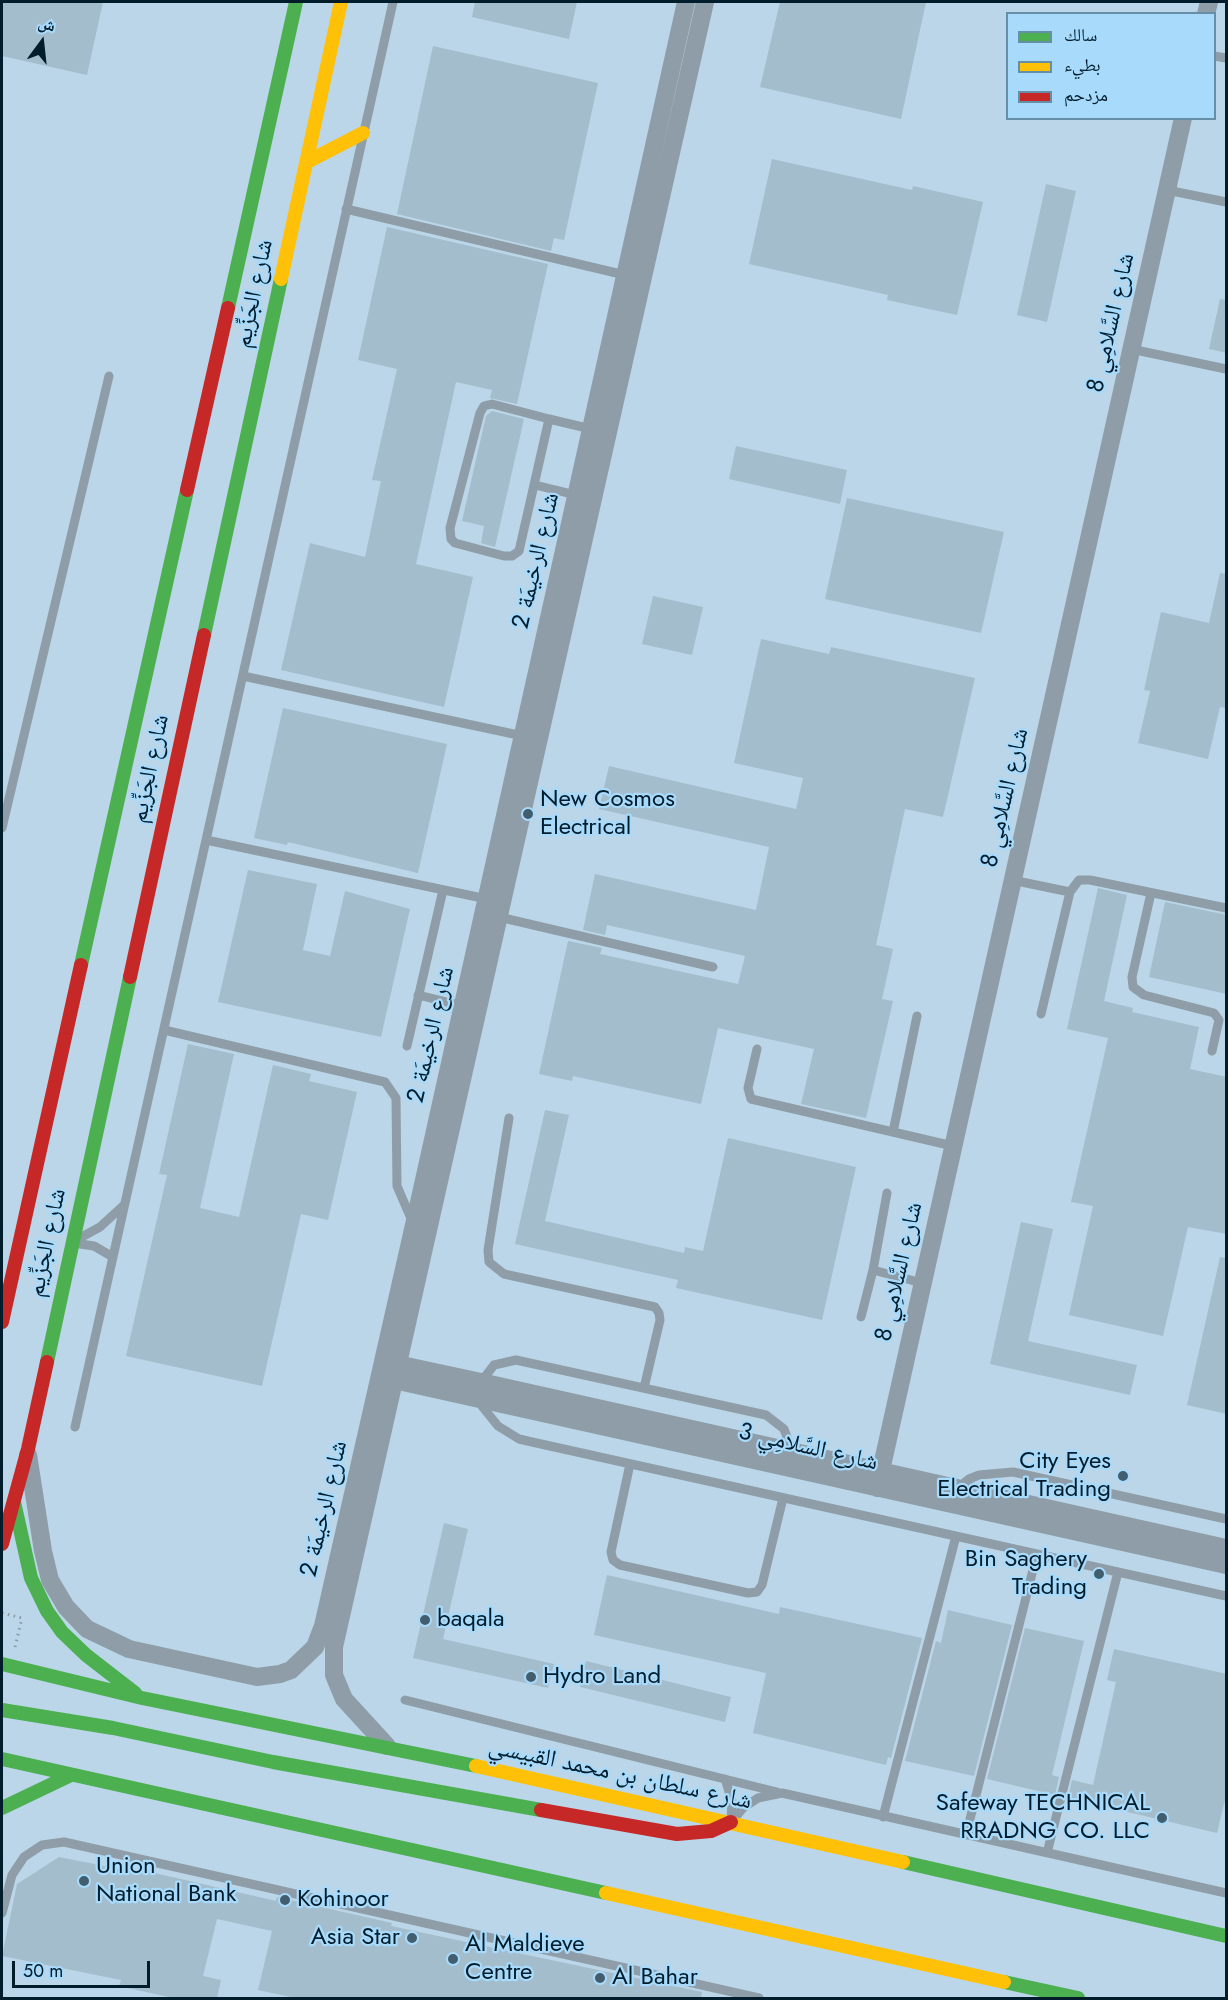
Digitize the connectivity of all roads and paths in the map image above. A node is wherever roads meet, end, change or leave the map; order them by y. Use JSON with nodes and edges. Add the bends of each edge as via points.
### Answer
{"nodes":[{"id":1,"x":296,"y":2,"type":"edge"},
{"id":2,"x":341,"y":2,"type":"edge"},
{"id":3,"x":393,"y":2,"type":"edge"},
{"id":4,"x":686,"y":2,"type":"edge"},
{"id":5,"x":705,"y":2,"type":"edge"},
{"id":6,"x":1183,"y":120,"type":"edge"},
{"id":7,"x":363,"y":133,"type":"junction"},
{"id":8,"x":307,"y":162,"type":"junction"},
{"id":9,"x":1167,"y":190,"type":"junction"},
{"id":10,"x":1227,"y":202,"type":"edge"},
{"id":11,"x":346,"y":209,"type":"junction"},
{"id":12,"x":639,"y":214,"type":"junction"},
{"id":13,"x":659,"y":218,"type":"junction"},
{"id":14,"x":625,"y":275,"type":"junction"},
{"id":15,"x":1131,"y":350,"type":"junction"},
{"id":16,"x":1227,"y":369,"type":"edge"},
{"id":17,"x":109,"y":376,"type":"dead end"},
{"id":18,"x":549,"y":419,"type":"junction"},
{"id":19,"x":591,"y":429,"type":"junction"},
{"id":20,"x":535,"y":485,"type":"junction"},
{"id":21,"x":576,"y":495,"type":"junction"},
{"id":22,"x":243,"y":676,"type":"junction"},
{"id":23,"x":523,"y":736,"type":"junction"},
{"id":24,"x":2,"y":828,"type":"edge"},
{"id":25,"x":206,"y":840,"type":"junction"},
{"id":26,"x":1012,"y":880,"type":"junction"},
{"id":27,"x":443,"y":890,"type":"junction"},
{"id":28,"x":1070,"y":892,"type":"junction"},
{"id":29,"x":1151,"y":893,"type":"junction"},
{"id":30,"x":487,"y":899,"type":"junction"},
{"id":31,"x":1227,"y":908,"type":"edge"},
{"id":32,"x":499,"y":917,"type":"junction"},
{"id":33,"x":713,"y":967,"type":"dead end"},
{"id":34,"x":418,"y":995,"type":"junction"},
{"id":35,"x":463,"y":1005,"type":"junction"},
{"id":36,"x":1041,"y":1014,"type":"dead end"},
{"id":37,"x":918,"y":1016,"type":"dead end"},
{"id":38,"x":164,"y":1030,"type":"junction"},
{"id":39,"x":406,"y":1046,"type":"dead end"},
{"id":40,"x":757,"y":1049,"type":"dead end"},
{"id":41,"x":1212,"y":1051,"type":"dead end"},
{"id":42,"x":509,"y":1118,"type":"dead end"},
{"id":43,"x":893,"y":1132,"type":"junction"},
{"id":44,"x":953,"y":1146,"type":"junction"},
{"id":45,"x":886,"y":1193,"type":"dead end"},
{"id":46,"x":125,"y":1203,"type":"junction"},
{"id":47,"x":414,"y":1225,"type":"junction"},
{"id":48,"x":70,"y":1243,"type":"junction"},
{"id":49,"x":113,"y":1257,"type":"junction"},
{"id":50,"x":873,"y":1270,"type":"junction"},
{"id":51,"x":922,"y":1283,"type":"junction"},
{"id":52,"x":861,"y":1317,"type":"dead end"},
{"id":53,"x":2,"y":1322,"type":"edge"},
{"id":54,"x":390,"y":1371,"type":"junction"},
{"id":55,"x":644,"y":1388,"type":"junction"},
{"id":56,"x":479,"y":1390,"type":"junction"},
{"id":57,"x":75,"y":1427,"type":"dead end"},
{"id":58,"x":27,"y":1449,"type":"junction"},
{"id":59,"x":788,"y":1450,"type":"junction"},
{"id":60,"x":630,"y":1464,"type":"junction"},
{"id":61,"x":878,"y":1479,"type":"junction"},
{"id":62,"x":958,"y":1488,"type":"junction"},
{"id":63,"x":783,"y":1498,"type":"junction"},
{"id":64,"x":14,"y":1501,"type":"junction"},
{"id":65,"x":1227,"y":1519,"type":"edge"},
{"id":66,"x":956,"y":1536,"type":"junction"},
{"id":67,"x":2,"y":1544,"type":"edge"},
{"id":68,"x":1227,"y":1548,"type":"edge"},
{"id":69,"x":1037,"y":1554,"type":"junction"},
{"id":70,"x":1227,"y":1565,"type":"edge"},
{"id":71,"x":1118,"y":1572,"type":"junction"},
{"id":72,"x":1227,"y":1596,"type":"edge"},
{"id":73,"x":2,"y":1613,"type":"edge"},
{"id":74,"x":6,"y":1665,"type":"edge"},
{"id":75,"x":142,"y":1698,"type":"junction"},
{"id":76,"x":405,"y":1700,"type":"dead end"},
{"id":77,"x":2,"y":1710,"type":"edge"},
{"id":78,"x":387,"y":1746,"type":"junction"},
{"id":79,"x":2,"y":1759,"type":"edge"},
{"id":80,"x":71,"y":1775,"type":"junction"},
{"id":81,"x":725,"y":1779,"type":"junction"},
{"id":82,"x":782,"y":1793,"type":"junction"},
{"id":83,"x":2,"y":1808,"type":"edge"},
{"id":84,"x":883,"y":1817,"type":"junction"},
{"id":85,"x":730,"y":1822,"type":"junction"},
{"id":86,"x":966,"y":1835,"type":"junction"},
{"id":87,"x":1047,"y":1853,"type":"junction"},
{"id":88,"x":1227,"y":1893,"type":"edge"},
{"id":89,"x":2,"y":1913,"type":"edge"},
{"id":90,"x":1227,"y":1936,"type":"edge"},
{"id":91,"x":759,"y":1998,"type":"edge"},
{"id":92,"x":1078,"y":1998,"type":"edge"}],
"edges":[{"from":1,"to":53,"type":"main road","name":"شارع الجَزِّيم"},
{"from":2,"to":8,"type":"main road","name":"شارع الجَزِّيم"},
{"from":3,"to":7,"type":"lane"},
{"from":4,"to":12,"type":"street","name":"شارع الرخيمَة 2"},
{"from":5,"to":13,"type":"street","name":"شارع الرخيمَة 2"},
{"from":6,"to":9,"type":"street","name":"شارع السَّلامِي 8"},
{"from":7,"to":8,"type":"main road"},
{"from":7,"to":11,"type":"lane"},
{"from":8,"to":48,"type":"main road","name":"شارع الجَزِّيم"},
{"from":9,"to":10,"type":"lane"},
{"from":9,"to":15,"type":"street","name":"شارع السَّلامِي 8"},
{"from":11,"to":14,"type":"lane"},
{"from":11,"to":22,"type":"lane"},
{"from":12,"to":13,"type":"street"},
{"from":12,"to":14,"type":"street","name":"شارع الرخيمَة 2"},
{"from":13,"to":32,"type":"street","name":"شارع الرخيمَة 2"},
{"from":14,"to":19,"type":"street","name":"شارع الرخيمَة 2"},
{"from":15,"to":16,"type":"lane"},
{"from":15,"to":26,"type":"street","name":"شارع السَّلامِي 8"},
{"from":17,"to":24,"type":"lane"},
{"from":18,"to":19,"type":"lane"},
{"from":18,"to":20,"type":"lane"},
{"from":18,"to":20,"type":"lane","via":[[492,404],[482,409],[450,528],[451,539],[459,546],[504,556],[516,554]]},
{"from":19,"to":21,"type":"street","name":"شارع الرخيمَة 2"},
{"from":20,"to":21,"type":"lane"},
{"from":21,"to":23,"type":"street","name":"شارع الرخيمَة 2"},
{"from":22,"to":23,"type":"lane"},
{"from":22,"to":25,"type":"lane"},
{"from":23,"to":30,"type":"street","name":"شارع الرخيمَة 2"},
{"from":25,"to":27,"type":"lane"},
{"from":25,"to":38,"type":"lane"},
{"from":26,"to":28,"type":"lane"},
{"from":26,"to":44,"type":"street","name":"شارع السَّلامِي 8"},
{"from":27,"to":30,"type":"lane"},
{"from":27,"to":34,"type":"lane"},
{"from":28,"to":29,"type":"lane","via":[[1075,883],[1084,879]]},
{"from":28,"to":36,"type":"lane"},
{"from":29,"to":31,"type":"lane"},
{"from":29,"to":41,"type":"lane","via":[[1133,987],[1144,995],[1214,1013],[1219,1020]]},
{"from":30,"to":35,"type":"street","name":"شارع الرخيمَة 2"},
{"from":32,"to":33,"type":"lane"},
{"from":32,"to":54,"type":"street","name":"شارع الرخيمَة 2"},
{"from":34,"to":35,"type":"lane"},
{"from":34,"to":39,"type":"lane"},
{"from":35,"to":47,"type":"street","name":"شارع الرخيمَة 2"},
{"from":37,"to":43,"type":"lane"},
{"from":38,"to":46,"type":"lane"},
{"from":38,"to":47,"type":"lane","via":[[384,1082],[396,1098],[397,1186]]},
{"from":40,"to":43,"type":"lane","via":[[748,1092],[751,1099]]},
{"from":42,"to":55,"type":"lane","via":[[489,1262],[504,1274],[655,1307],[660,1320]]},
{"from":43,"to":44,"type":"lane"},
{"from":44,"to":51,"type":"street","name":"شارع السَّلامِي 8"},
{"from":45,"to":50,"type":"lane"},
{"from":46,"to":48,"type":"lane","via":[[100,1227]]},
{"from":46,"to":49,"type":"lane"},
{"from":47,"to":54,"type":"street","via":[[419,1235],[418,1246]]},
{"from":48,"to":49,"type":"lane","via":[[94,1246]]},
{"from":48,"to":58,"type":"main road","name":"شارع الجَزِّيم"},
{"from":49,"to":57,"type":"lane"},
{"from":50,"to":51,"type":"lane"},
{"from":50,"to":52,"type":"lane"},
{"from":51,"to":61,"type":"street","name":"شارع السَّلامِي 8"},
{"from":54,"to":56,"type":"street","name":"شارع السَّلامِي 3"},
{"from":54,"to":58,"type":"street","name":"شارع الرخيمَة 2","via":[[320,1637],[301,1664],[269,1677],[129,1649],[87,1629],[66,1607],[50,1580]]},
{"from":54,"to":78,"type":"street","name":"شارع الرخيمَة 2","via":[[333,1661],[344,1699]]},
{"from":55,"to":56,"type":"lane","via":[[508,1360],[494,1365]]},
{"from":55,"to":59,"type":"lane","via":[[766,1415],[784,1429]]},
{"from":56,"to":59,"type":"street","name":"شارع السَّلامِي 3"},
{"from":56,"to":60,"type":"lane","via":[[498,1426],[519,1439]]},
{"from":56,"to":61,"type":"street","name":"شارع السَّلامِي 3"},
{"from":58,"to":64,"type":"main road","name":"شارع الجَزِّيم"},
{"from":59,"to":61,"type":"street","name":"شارع السَّلامِي 3"},
{"from":60,"to":63,"type":"lane"},
{"from":60,"to":63,"type":"lane","via":[[612,1552],[613,1560],[620,1565],[757,1592]]},
{"from":61,"to":62,"type":"street","name":"شارع السَّلامِي 3"},
{"from":61,"to":70,"type":"street","name":"شارع السَّلامِي 3"},
{"from":62,"to":65,"type":"lane","via":[[980,1475],[1013,1472]]},
{"from":62,"to":68,"type":"street","name":"شارع السَّلامِي 3"},
{"from":63,"to":66,"type":"lane"},
{"from":64,"to":67,"type":"main road","name":"شارع الجَزِّيم"},
{"from":64,"to":75,"type":"main road","via":[[31,1578],[47,1611],[86,1655]]},
{"from":66,"to":69,"type":"lane"},
{"from":66,"to":84,"type":"lane"},
{"from":69,"to":71,"type":"lane"},
{"from":69,"to":86,"type":"lane"},
{"from":71,"to":72,"type":"lane"},
{"from":71,"to":87,"type":"lane"},
{"from":73,"to":74,"type":"path","via":[[22,1618]]},
{"from":74,"to":75,"type":"main road","name":"شارع سلطان بن محمد القبيسي"},
{"from":75,"to":78,"type":"main road","name":"شارع سلطان بن محمد القبيسي"},
{"from":76,"to":81,"type":"lane"},
{"from":77,"to":85,"type":"main road","via":[[677,1834],[711,1831]]},
{"from":78,"to":85,"type":"main road","name":"شارع سلطان بن محمد القبيسي"},
{"from":79,"to":80,"type":"main road"},
{"from":80,"to":83,"type":"main road"},
{"from":80,"to":92,"type":"main road"},
{"from":81,"to":82,"type":"lane"},
{"from":81,"to":85,"type":"lane","via":[[732,1801]]},
{"from":82,"to":84,"type":"lane"},
{"from":82,"to":85,"type":"lane","via":[[750,1803]]},
{"from":84,"to":86,"type":"lane"},
{"from":85,"to":90,"type":"main road","name":"شارع سلطان بن محمد القبيسي"},
{"from":86,"to":87,"type":"lane"},
{"from":87,"to":88,"type":"lane"},
{"from":89,"to":91,"type":"lane","via":[[12,1875],[24,1857],[42,1845],[64,1842]]}]}
